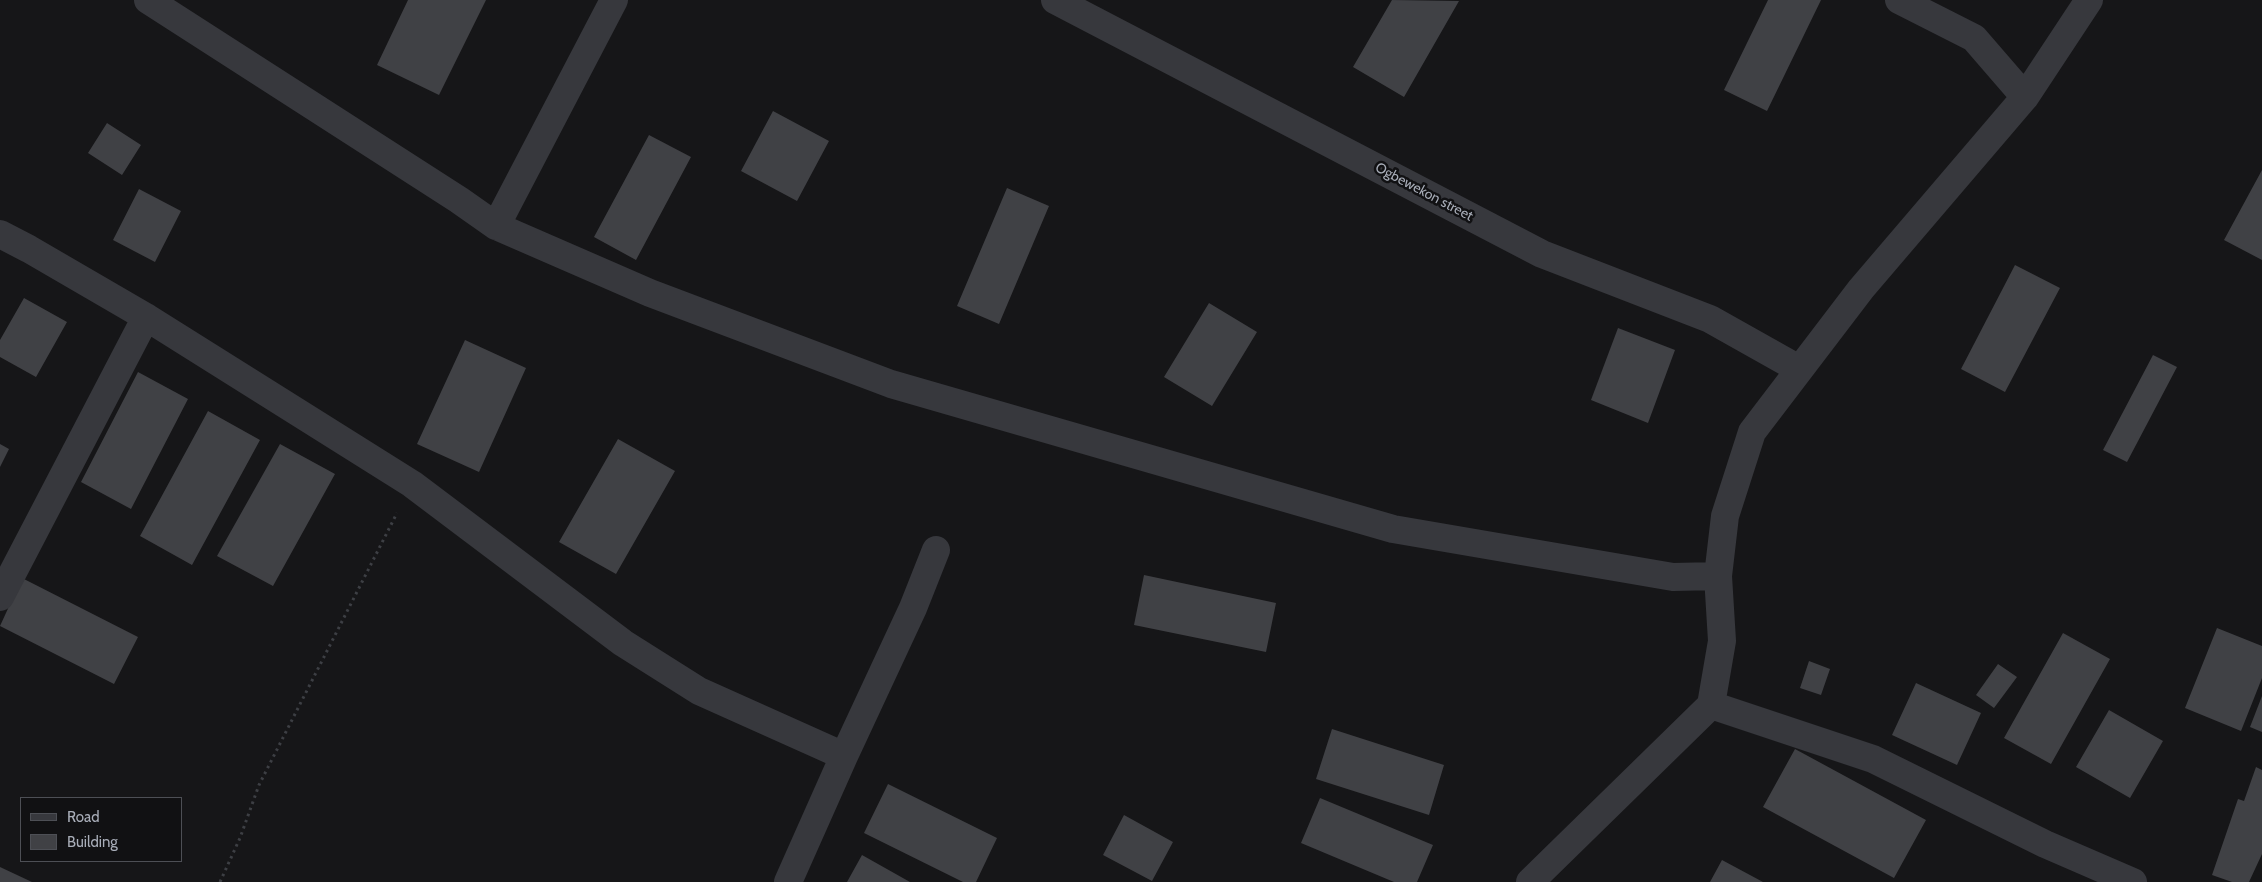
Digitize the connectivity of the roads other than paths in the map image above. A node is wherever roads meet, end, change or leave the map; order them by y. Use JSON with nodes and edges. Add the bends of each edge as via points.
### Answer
{"nodes":[{"id":1,"x":148,"y":0,"type":"edge"},
{"id":2,"x":614,"y":0,"type":"edge"},
{"id":3,"x":1055,"y":0,"type":"edge"},
{"id":4,"x":1898,"y":0,"type":"edge"},
{"id":5,"x":2089,"y":0,"type":"edge"},
{"id":6,"x":2025,"y":97,"type":"junction"},
{"id":7,"x":496,"y":226,"type":"junction"},
{"id":8,"x":0,"y":234,"type":"edge"},
{"id":9,"x":146,"y":317,"type":"junction"},
{"id":10,"x":1799,"y":369,"type":"junction"},
{"id":11,"x":936,"y":550,"type":"dead end"},
{"id":12,"x":1718,"y":576,"type":"junction"},
{"id":13,"x":0,"y":597,"type":"edge"},
{"id":14,"x":1711,"y":705,"type":"junction"},
{"id":15,"x":844,"y":756,"type":"junction"},
{"id":16,"x":788,"y":882,"type":"edge"},
{"id":17,"x":1530,"y":882,"type":"edge"},
{"id":18,"x":2133,"y":882,"type":"edge"}],
"edges":[{"from":1,"to":7,"type":"street"},
{"from":2,"to":7,"type":"street"},
{"from":3,"to":10,"type":"street","name":"Ogbewekon street","via":[[1542,254],[1710,319]]},
{"from":4,"to":6,"type":"street","via":[[1974,38]]},
{"from":5,"to":6,"type":"street"},
{"from":6,"to":10,"type":"street","via":[[1861,288]]},
{"from":7,"to":12,"type":"street","via":[[650,293],[891,384],[1374,524],[1673,578]]},
{"from":8,"to":9,"type":"street"},
{"from":9,"to":13,"type":"street"},
{"from":9,"to":15,"type":"street","via":[[412,484],[623,643],[699,691]]},
{"from":10,"to":12,"type":"street","via":[[1752,432],[1725,516]]},
{"from":11,"to":15,"type":"street"},
{"from":12,"to":14,"type":"street","via":[[1722,641]]},
{"from":14,"to":17,"type":"street"},
{"from":14,"to":18,"type":"street","via":[[1873,759],[2045,844]]},
{"from":15,"to":16,"type":"street"}]}
